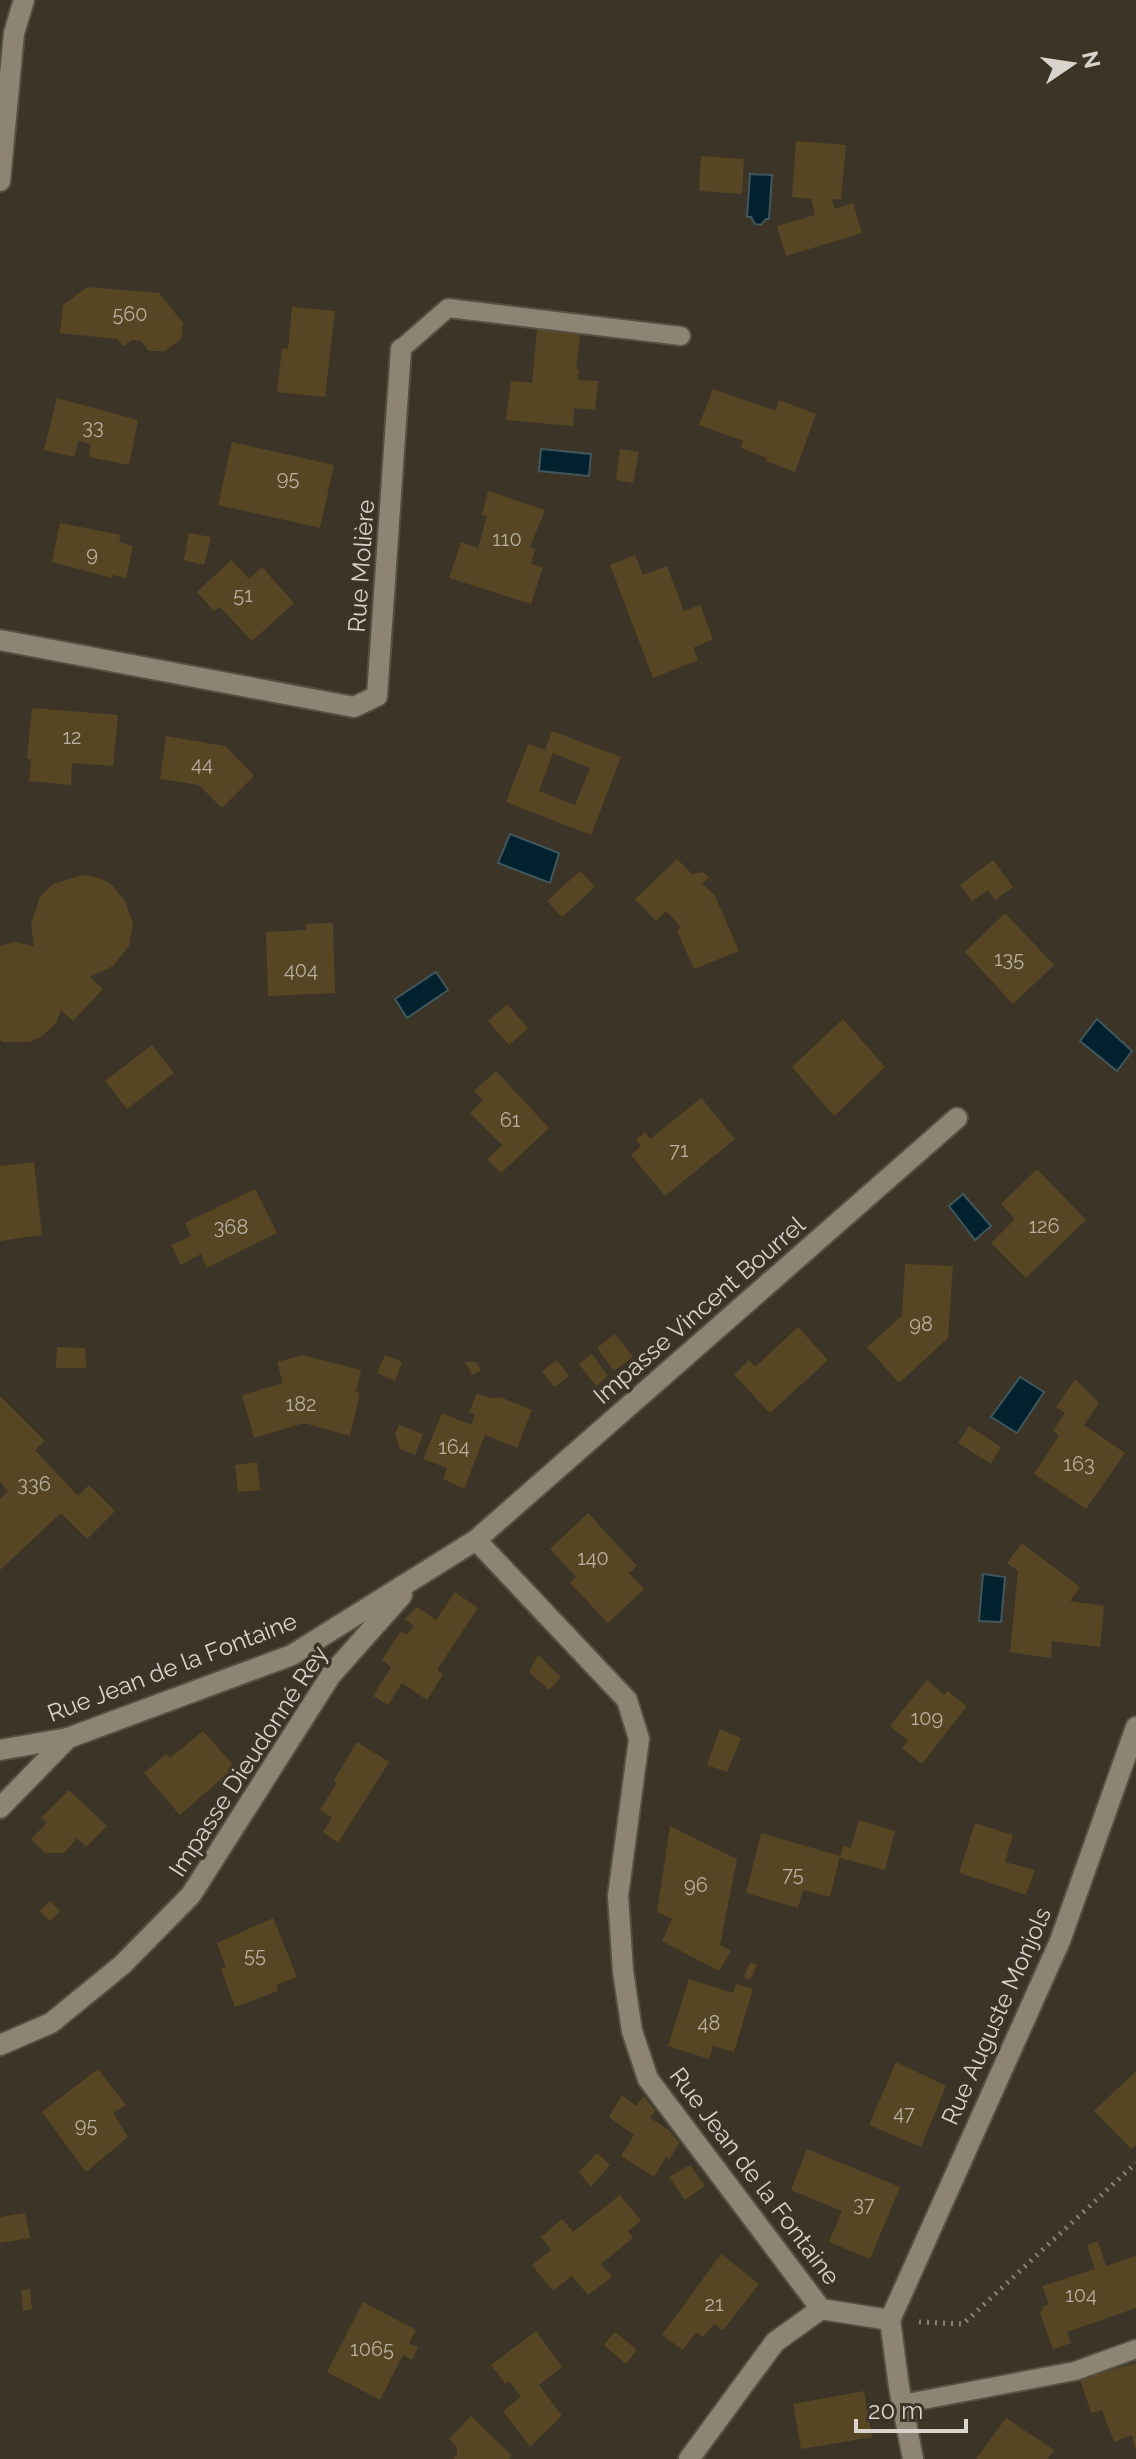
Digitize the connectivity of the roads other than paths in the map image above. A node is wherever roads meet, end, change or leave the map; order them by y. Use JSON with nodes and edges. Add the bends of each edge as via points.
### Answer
{"nodes":[{"id":1,"x":24,"y":0,"type":"edge"},
{"id":2,"x":0,"y":181,"type":"edge"},
{"id":3,"x":681,"y":336,"type":"dead end"},
{"id":4,"x":401,"y":349,"type":"joint"},
{"id":5,"x":0,"y":640,"type":"edge"},
{"id":6,"x":957,"y":1118,"type":"dead end"},
{"id":7,"x":476,"y":1540,"type":"junction"},
{"id":8,"x":415,"y":1580,"type":"junction"},
{"id":9,"x":1136,"y":1727,"type":"edge"},
{"id":10,"x":68,"y":1738,"type":"junction"},
{"id":11,"x":0,"y":1750,"type":"edge"},
{"id":12,"x":0,"y":1808,"type":"edge"},
{"id":13,"x":0,"y":2045,"type":"edge"},
{"id":14,"x":821,"y":2309,"type":"junction"},
{"id":15,"x":890,"y":2320,"type":"junction"},
{"id":16,"x":1136,"y":2349,"type":"edge"},
{"id":17,"x":902,"y":2404,"type":"junction"},
{"id":18,"x":689,"y":2459,"type":"edge"},
{"id":19,"x":913,"y":2459,"type":"edge"}],
"edges":[{"from":1,"to":2,"type":"street","via":[[14,33]]},
{"from":3,"to":4,"type":"lane","name":"Rue Molière","via":[[448,308]]},
{"from":4,"to":5,"type":"street","name":"Rue Molière","via":[[377,696],[354,707]]},
{"from":6,"to":7,"type":"street","name":"Impasse Vincent Bourrel"},
{"from":7,"to":8,"type":"street","name":"Rue Jean de la Fontaine"},
{"from":7,"to":14,"type":"street","name":"Rue Jean de la Fontaine","via":[[627,1700],[639,1739],[618,1896],[632,2031],[648,2079]]},
{"from":8,"to":10,"type":"street","name":"Rue Jean de la Fontaine","via":[[292,1655]]},
{"from":8,"to":13,"type":"street","name":"Impasse Dieudonné Rey","via":[[331,1675],[191,1895],[122,1965],[51,2023]]},
{"from":9,"to":15,"type":"street","name":"Rue Auguste Monjols","via":[[1060,1941]]},
{"from":10,"to":11,"type":"street","name":"Rue Jean de la Fontaine"},
{"from":10,"to":12,"type":"street"},
{"from":14,"to":15,"type":"street","name":"Rue Jean de la Fontaine"},
{"from":14,"to":18,"type":"street","via":[[775,2342]]},
{"from":15,"to":17,"type":"street"},
{"from":16,"to":17,"type":"lane","via":[[1075,2371]]},
{"from":17,"to":19,"type":"street"}]}
